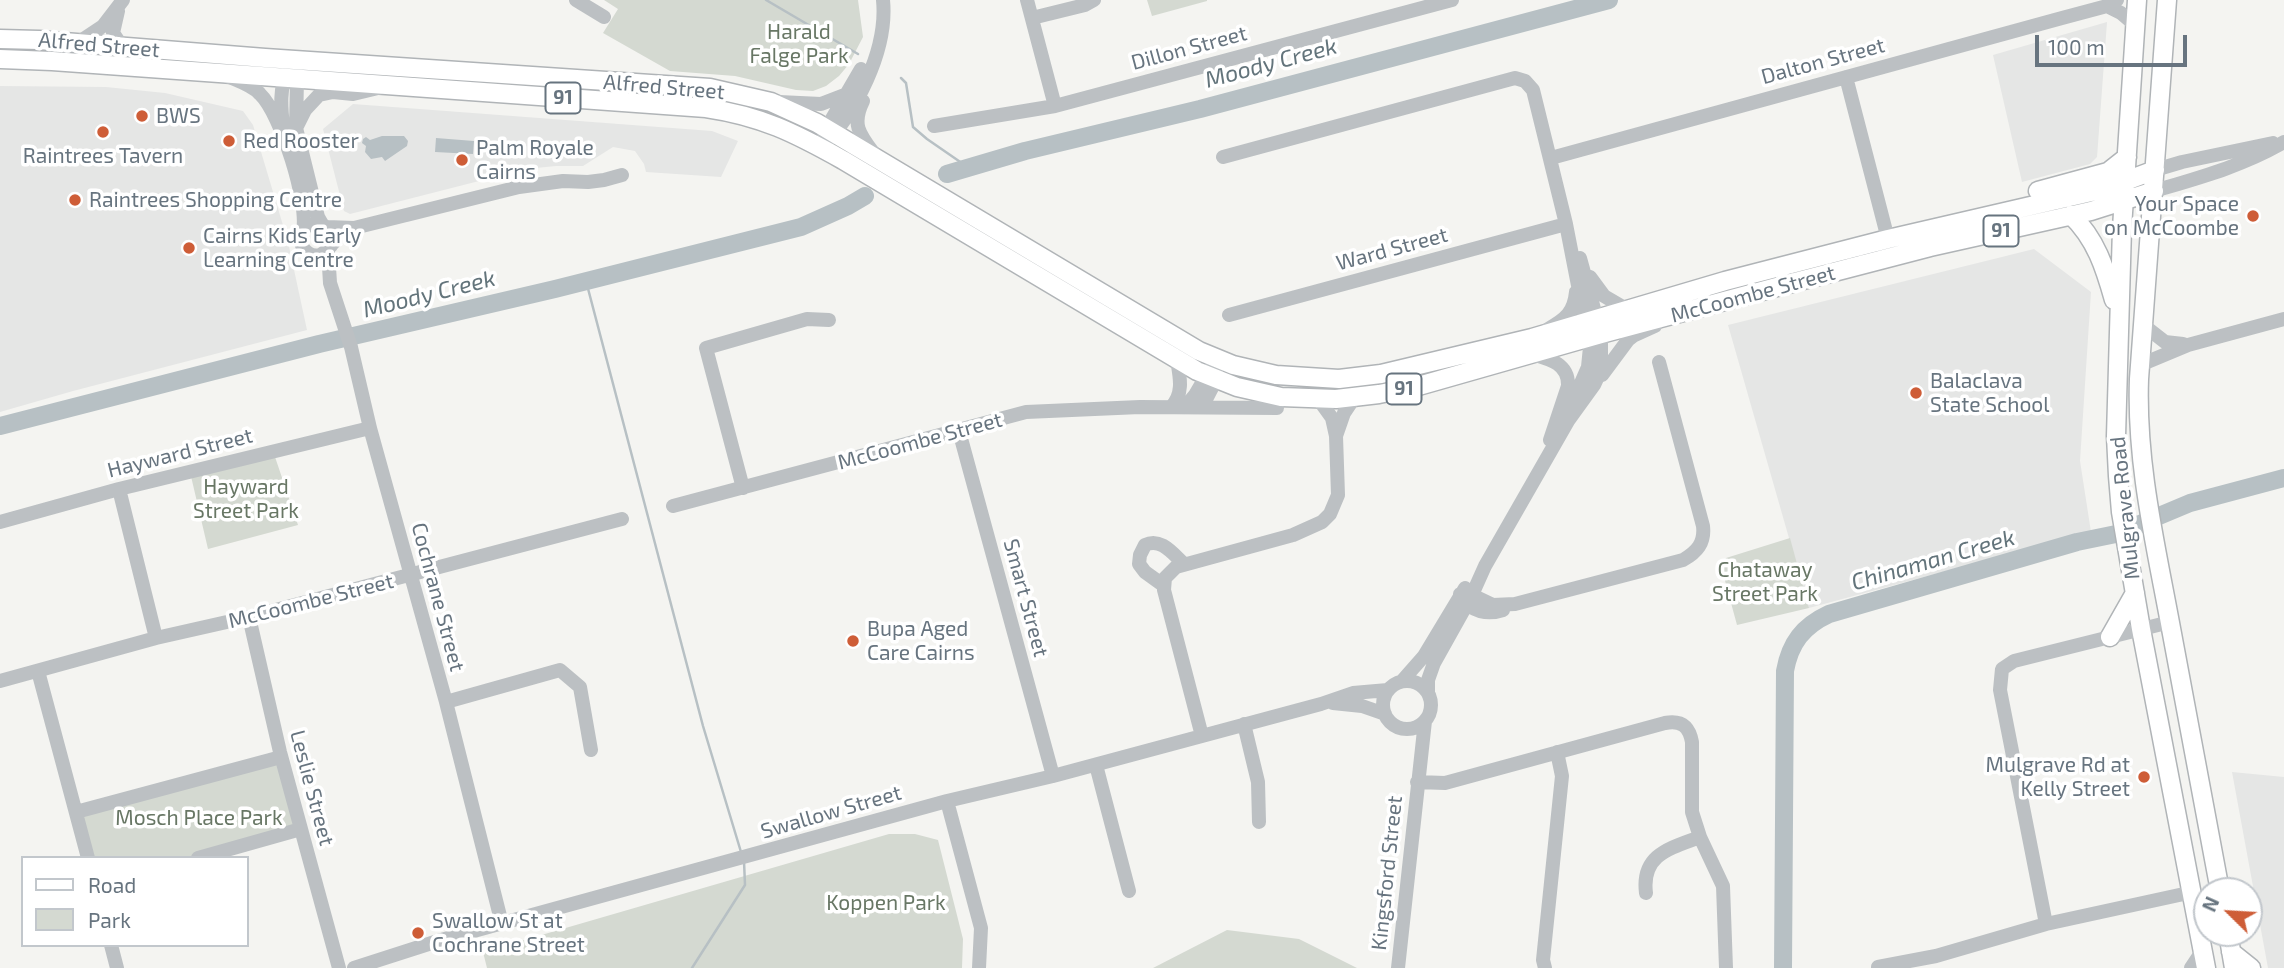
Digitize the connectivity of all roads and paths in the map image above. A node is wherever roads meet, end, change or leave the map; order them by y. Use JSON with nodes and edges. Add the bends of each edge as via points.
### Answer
{"nodes":[{"id":1,"x":576,"y":0,"type":"edge"},
{"id":2,"x":877,"y":0,"type":"edge"},
{"id":3,"x":883,"y":0,"type":"edge"},
{"id":4,"x":1027,"y":0,"type":"edge"},
{"id":5,"x":1094,"y":0,"type":"edge"},
{"id":6,"x":1452,"y":0,"type":"edge"},
{"id":7,"x":2137,"y":0,"type":"edge"},
{"id":8,"x":2170,"y":2,"type":"edge"},
{"id":9,"x":121,"y":3,"type":"edge"},
{"id":10,"x":2112,"y":3,"type":"edge"},
{"id":11,"x":604,"y":17,"type":"dead end"},
{"id":12,"x":1032,"y":18,"type":"junction"},
{"id":13,"x":883,"y":21,"type":"junction"},
{"id":14,"x":2135,"y":25,"type":"junction"},
{"id":15,"x":0,"y":39,"type":"edge"},
{"id":16,"x":76,"y":44,"type":"junction"},
{"id":17,"x":123,"y":47,"type":"junction"},
{"id":18,"x":0,"y":59,"type":"edge"},
{"id":19,"x":293,"y":60,"type":"junction"},
{"id":20,"x":222,"y":73,"type":"junction"},
{"id":21,"x":1846,"y":76,"type":"junction"},
{"id":22,"x":291,"y":78,"type":"junction"},
{"id":23,"x":386,"y":86,"type":"junction"},
{"id":24,"x":847,"y":94,"type":"junction"},
{"id":25,"x":771,"y":102,"type":"junction"},
{"id":26,"x":1055,"y":106,"type":"junction"},
{"id":27,"x":934,"y":126,"type":"dead end"},
{"id":28,"x":296,"y":128,"type":"junction"},
{"id":29,"x":830,"y":132,"type":"junction"},
{"id":30,"x":2284,"y":142,"type":"edge"},
{"id":31,"x":287,"y":146,"type":"junction"},
{"id":32,"x":821,"y":148,"type":"junction"},
{"id":33,"x":1223,"y":157,"type":"dead end"},
{"id":34,"x":2127,"y":157,"type":"junction"},
{"id":35,"x":1551,"y":158,"type":"junction"},
{"id":36,"x":881,"y":163,"type":"junction"},
{"id":37,"x":2155,"y":170,"type":"junction"},
{"id":38,"x":622,"y":175,"type":"dead end"},
{"id":39,"x":2125,"y":181,"type":"junction"},
{"id":40,"x":2154,"y":191,"type":"junction"},
{"id":41,"x":2124,"y":201,"type":"junction"},
{"id":42,"x":2009,"y":209,"type":"junction"},
{"id":43,"x":2071,"y":215,"type":"junction"},
{"id":44,"x":1566,"y":224,"type":"junction"},
{"id":45,"x":324,"y":226,"type":"junction"},
{"id":46,"x":354,"y":228,"type":"junction"},
{"id":47,"x":303,"y":231,"type":"junction"},
{"id":48,"x":1888,"y":239,"type":"junction"},
{"id":49,"x":329,"y":248,"type":"junction"},
{"id":50,"x":309,"y":253,"type":"junction"},
{"id":51,"x":1582,"y":260,"type":"junction"},
{"id":52,"x":330,"y":282,"type":"junction"},
{"id":53,"x":1577,"y":282,"type":"junction"},
{"id":54,"x":1712,"y":304,"type":"junction"},
{"id":55,"x":1628,"y":310,"type":"junction"},
{"id":56,"x":2119,"y":313,"type":"junction"},
{"id":57,"x":1229,"y":315,"type":"dead end"},
{"id":58,"x":2284,"y":319,"type":"edge"},
{"id":59,"x":829,"y":320,"type":"dead end"},
{"id":60,"x":2142,"y":324,"type":"junction"},
{"id":61,"x":1593,"y":327,"type":"junction"},
{"id":62,"x":2188,"y":345,"type":"junction"},
{"id":63,"x":1532,"y":346,"type":"junction"},
{"id":64,"x":1217,"y":359,"type":"junction"},
{"id":65,"x":1177,"y":360,"type":"junction"},
{"id":66,"x":1659,"y":362,"type":"dead end"},
{"id":67,"x":2140,"y":365,"type":"junction"},
{"id":68,"x":1211,"y":377,"type":"junction"},
{"id":69,"x":1594,"y":386,"type":"junction"},
{"id":70,"x":1354,"y":398,"type":"junction"},
{"id":71,"x":1319,"y":400,"type":"junction"},
{"id":72,"x":1178,"y":407,"type":"junction"},
{"id":73,"x":1202,"y":407,"type":"junction"},
{"id":74,"x":1277,"y":408,"type":"dead end"},
{"id":75,"x":1568,"y":421,"type":"junction"},
{"id":76,"x":370,"y":428,"type":"junction"},
{"id":77,"x":960,"y":431,"type":"junction"},
{"id":78,"x":1336,"y":436,"type":"junction"},
{"id":79,"x":1539,"y":471,"type":"junction"},
{"id":80,"x":743,"y":488,"type":"junction"},
{"id":81,"x":119,"y":489,"type":"junction"},
{"id":82,"x":673,"y":506,"type":"dead end"},
{"id":83,"x":622,"y":519,"type":"dead end"},
{"id":84,"x":0,"y":522,"type":"edge"},
{"id":85,"x":1184,"y":564,"type":"junction"},
{"id":86,"x":411,"y":576,"type":"junction"},
{"id":87,"x":1163,"y":585,"type":"junction"},
{"id":88,"x":2135,"y":593,"type":"junction"},
{"id":89,"x":1466,"y":598,"type":"junction"},
{"id":90,"x":249,"y":617,"type":"junction"},
{"id":91,"x":2170,"y":622,"type":"junction"},
{"id":92,"x":2141,"y":629,"type":"junction"},
{"id":93,"x":156,"y":638,"type":"junction"},
{"id":94,"x":2110,"y":638,"type":"junction"},
{"id":95,"x":38,"y":671,"type":"junction"},
{"id":96,"x":0,"y":681,"type":"edge"},
{"id":97,"x":1402,"y":681,"type":"junction"},
{"id":98,"x":1388,"y":690,"type":"junction"},
{"id":99,"x":1428,"y":692,"type":"junction"},
{"id":100,"x":446,"y":702,"type":"junction"},
{"id":101,"x":1321,"y":704,"type":"junction"},
{"id":102,"x":1385,"y":714,"type":"junction"},
{"id":103,"x":1425,"y":721,"type":"junction"},
{"id":104,"x":1244,"y":724,"type":"junction"},
{"id":105,"x":1396,"y":726,"type":"junction"},
{"id":106,"x":1202,"y":736,"type":"junction"},
{"id":107,"x":592,"y":750,"type":"dead end"},
{"id":108,"x":1557,"y":751,"type":"junction"},
{"id":109,"x":281,"y":757,"type":"junction"},
{"id":110,"x":1096,"y":765,"type":"junction"},
{"id":111,"x":1053,"y":776,"type":"junction"},
{"id":112,"x":1417,"y":782,"type":"junction"},
{"id":113,"x":947,"y":801,"type":"junction"},
{"id":114,"x":76,"y":812,"type":"junction"},
{"id":115,"x":1259,"y":822,"type":"dead end"},
{"id":116,"x":301,"y":829,"type":"junction"},
{"id":117,"x":1700,"y":837,"type":"junction"},
{"id":118,"x":87,"y":856,"type":"edge"},
{"id":119,"x":205,"y":856,"type":"edge"},
{"id":120,"x":2217,"y":877,"type":"edge"},
{"id":121,"x":1129,"y":891,"type":"dead end"},
{"id":122,"x":1646,"y":892,"type":"dead end"},
{"id":123,"x":2193,"y":892,"type":"joint"},
{"id":124,"x":502,"y":924,"type":"junction"},
{"id":125,"x":2046,"y":924,"type":"junction"},
{"id":126,"x":112,"y":947,"type":"edge"},
{"id":127,"x":2205,"y":959,"type":"edge"},
{"id":128,"x":2233,"y":960,"type":"edge"},
{"id":129,"x":117,"y":968,"type":"edge"},
{"id":130,"x":340,"y":968,"type":"edge"},
{"id":131,"x":354,"y":968,"type":"edge"},
{"id":132,"x":979,"y":968,"type":"edge"},
{"id":133,"x":1398,"y":968,"type":"edge"},
{"id":134,"x":1545,"y":968,"type":"edge"},
{"id":135,"x":1726,"y":968,"type":"edge"},
{"id":136,"x":1878,"y":968,"type":"edge"},
{"id":137,"x":2191,"y":968,"type":"edge"},
{"id":138,"x":2251,"y":968,"type":"edge"}],
"edges":[{"from":1,"to":11,"type":"street"},
{"from":2,"to":24,"type":"street","via":[[868,53]]},
{"from":3,"to":13,"type":"street"},
{"from":4,"to":12,"type":"street"},
{"from":5,"to":12,"type":"street"},
{"from":6,"to":26,"type":"street","name":"Dillon Street"},
{"from":7,"to":14,"type":"main road","name":"Mulgrave Road"},
{"from":8,"to":37,"type":"main road","name":"Mulgrave Road"},
{"from":9,"to":16,"type":"street","via":[[103,26]]},
{"from":9,"to":17,"type":"street","via":[[113,33]]},
{"from":10,"to":14,"type":"street","name":"Dalton Street"},
{"from":10,"to":21,"type":"street","name":"Dalton Street"},
{"from":12,"to":26,"type":"street"},
{"from":13,"to":29,"type":"street","via":[[873,65]]},
{"from":13,"to":36,"type":"street","via":[[887,42],[883,59],[857,118],[861,135]]},
{"from":14,"to":34,"type":"main road","name":"Mulgrave Road"},
{"from":15,"to":16,"type":"main road","name":"Alfred Street","number":"91"},
{"from":16,"to":17,"type":"main road","name":"Alfred Street","number":"91"},
{"from":17,"to":19,"type":"main road","name":"Alfred Street","number":"91"},
{"from":18,"to":20,"type":"main road","name":"Alfred Street","number":"91"},
{"from":19,"to":22,"type":"street"},
{"from":19,"to":25,"type":"main road","name":"Alfred Street","number":"91","via":[[710,88]]},
{"from":20,"to":22,"type":"main road","name":"Alfred Street","number":"91"},
{"from":20,"to":31,"type":"street","via":[[260,93]]},
{"from":21,"to":35,"type":"street","name":"Dalton Street"},
{"from":21,"to":48,"type":"street"},
{"from":22,"to":23,"type":"main road","name":"Alfred Street","number":"91"},
{"from":22,"to":28,"type":"street"},
{"from":22,"to":31,"type":"street","via":[[281,110]]},
{"from":23,"to":28,"type":"street","via":[[353,94],[319,95]]},
{"from":23,"to":32,"type":"main road","name":"Alfred Street","number":"91","via":[[719,110],[766,121]]},
{"from":24,"to":25,"type":"street","via":[[811,106]]},
{"from":24,"to":29,"type":"street"},
{"from":25,"to":29,"type":"main road","name":"Alfred Street","number":"91"},
{"from":26,"to":27,"type":"street","name":"Dillon Street"},
{"from":28,"to":45,"type":"street"},
{"from":29,"to":32,"type":"street"},
{"from":29,"to":36,"type":"main road","name":"Alfred Street","number":"91"},
{"from":30,"to":37,"type":"street","name":"McCoombe Street"},
{"from":30,"to":40,"type":"street","name":"McCoombe Street","via":[[2216,173]]},
{"from":31,"to":47,"type":"street","via":[[305,217]]},
{"from":32,"to":65,"type":"main road","name":"Alfred Street","number":"91"},
{"from":33,"to":35,"type":"street","via":[[1515,78],[1533,90]]},
{"from":34,"to":39,"type":"main road","name":"Mulgrave Road"},
{"from":34,"to":42,"type":"main road","via":[[2108,172],[2026,194]]},
{"from":35,"to":44,"type":"street"},
{"from":36,"to":64,"type":"main road","name":"Alfred Street","number":"91"},
{"from":37,"to":39,"type":"main road","name":"McCoombe Street","number":"91"},
{"from":37,"to":40,"type":"main road","name":"Mulgrave Road"},
{"from":38,"to":46,"type":"street","via":[[519,187]]},
{"from":39,"to":41,"type":"main road","name":"Mulgrave Road"},
{"from":39,"to":42,"type":"main road","name":"McCoombe Street","number":"91"},
{"from":40,"to":41,"type":"main road","name":"McCoombe Street","number":"91"},
{"from":40,"to":60,"type":"main road","name":"Mulgrave Road"},
{"from":41,"to":43,"type":"main road","name":"McCoombe Street","number":"91"},
{"from":41,"to":56,"type":"main road","name":"Mulgrave Road"},
{"from":42,"to":48,"type":"main road","name":"McCoombe Street","number":"91"},
{"from":43,"to":54,"type":"main road","name":"McCoombe Street","number":"91"},
{"from":43,"to":56,"type":"main road","via":[[2098,251]]},
{"from":44,"to":51,"type":"street"},
{"from":44,"to":53,"type":"street"},
{"from":44,"to":57,"type":"street","name":"Ward Street"},
{"from":45,"to":46,"type":"street"},
{"from":45,"to":47,"type":"street","via":[[312,224]]},
{"from":45,"to":49,"type":"street","via":[[332,236]]},
{"from":46,"to":49,"type":"street"},
{"from":47,"to":50,"type":"street","via":[[302,246]]},
{"from":48,"to":55,"type":"main road","name":"McCoombe Street","number":"91"},
{"from":49,"to":50,"type":"street","via":[[319,255]]},
{"from":49,"to":52,"type":"street","name":"Cochrane Street"},
{"from":50,"to":52,"type":"street","name":"Cochrane Street"},
{"from":51,"to":55,"type":"street","via":[[1599,291]]},
{"from":51,"to":61,"type":"street"},
{"from":52,"to":76,"type":"street","name":"Cochrane Street"},
{"from":53,"to":61,"type":"street"},
{"from":53,"to":63,"type":"street","via":[[1569,314]]},
{"from":54,"to":61,"type":"main road","name":"McCoombe Street","number":"91"},
{"from":54,"to":69,"type":"street","via":[[1633,335]]},
{"from":55,"to":61,"type":"main road","name":"McCoombe Street","number":"91"},
{"from":56,"to":88,"type":"main road","name":"Mulgrave Road","via":[[2116,436]]},
{"from":58,"to":62,"type":"street"},
{"from":59,"to":80,"type":"street","via":[[807,319],[706,348]]},
{"from":60,"to":62,"type":"street","via":[[2165,342]]},
{"from":60,"to":67,"type":"main road","name":"Mulgrave Road"},
{"from":61,"to":63,"type":"main road","name":"McCoombe Street","number":"91"},
{"from":61,"to":69,"type":"street","via":[[1602,362]]},
{"from":61,"to":75,"type":"street","via":[[1588,367]]},
{"from":62,"to":67,"type":"street"},
{"from":63,"to":64,"type":"main road","name":"McCoombe Street","number":"91","via":[[1359,378],[1276,375]]},
{"from":63,"to":70,"type":"main road","name":"McCoombe Street","number":"91","via":[[1415,387]]},
{"from":63,"to":79,"type":"street","via":[[1560,365],[1569,379]]},
{"from":64,"to":68,"type":"street"},
{"from":65,"to":68,"type":"main road","name":"Alfred Street","number":"91"},
{"from":65,"to":72,"type":"street"},
{"from":66,"to":89,"type":"street","via":[[1703,526],[1700,547],[1683,560],[1515,604],[1493,605]]},
{"from":67,"to":91,"type":"main road","name":"Mulgrave Road","via":[[2139,441]]},
{"from":68,"to":71,"type":"main road","name":"McCoombe Street","number":"91","via":[[1257,392]]},
{"from":68,"to":72,"type":"street"},
{"from":68,"to":73,"type":"street"},
{"from":69,"to":75,"type":"street"},
{"from":70,"to":71,"type":"main road","name":"McCoombe Street","number":"91"},
{"from":70,"to":78,"type":"street"},
{"from":71,"to":78,"type":"street","via":[[1332,418]]},
{"from":72,"to":73,"type":"street","name":"McCoombe Street"},
{"from":72,"to":77,"type":"street","name":"McCoombe Street","via":[[1026,412]]},
{"from":73,"to":74,"type":"street","name":"McCoombe Street"},
{"from":75,"to":79,"type":"street"},
{"from":76,"to":81,"type":"street","name":"Hayward Street"},
{"from":76,"to":86,"type":"street","name":"Cochrane Street"},
{"from":77,"to":80,"type":"street","name":"McCoombe Street"},
{"from":77,"to":111,"type":"street","name":"Smart Street"},
{"from":78,"to":85,"type":"street","via":[[1338,495],[1322,522],[1293,535]]},
{"from":79,"to":89,"type":"street"},
{"from":80,"to":82,"type":"street","name":"McCoombe Street"},
{"from":81,"to":84,"type":"street","name":"Hayward Street"},
{"from":81,"to":93,"type":"street"},
{"from":83,"to":86,"type":"street","name":"McCoombe Street"},
{"from":85,"to":87,"type":"street","via":[[1170,572]]},
{"from":85,"to":87,"type":"street","via":[[1162,544],[1145,545],[1139,564]]},
{"from":86,"to":90,"type":"street","name":"McCoombe Street"},
{"from":86,"to":100,"type":"street","name":"Cochrane Street"},
{"from":87,"to":106,"type":"street"},
{"from":88,"to":92,"type":"main road","name":"Mulgrave Road"},
{"from":88,"to":94,"type":"main road"},
{"from":89,"to":97,"type":"street"},
{"from":89,"to":99,"type":"street","via":[[1432,668]]},
{"from":90,"to":93,"type":"street","name":"McCoombe Street"},
{"from":90,"to":109,"type":"street","name":"Leslie Street"},
{"from":91,"to":92,"type":"street"},
{"from":91,"to":120,"type":"main road","name":"Mulgrave Road"},
{"from":92,"to":94,"type":"street"},
{"from":92,"to":123,"type":"main road","name":"Mulgrave Road"},
{"from":93,"to":95,"type":"street","name":"McCoombe Street"},
{"from":94,"to":125,"type":"street","via":[[2014,661],[2002,669],[2000,690]]},
{"from":95,"to":96,"type":"street","name":"McCoombe Street"},
{"from":95,"to":114,"type":"street"},
{"from":97,"to":98,"type":"street"},
{"from":97,"to":99,"type":"street","via":[[1417,682]]},
{"from":98,"to":101,"type":"street","name":"Swallow Street","via":[[1353,693]]},
{"from":98,"to":102,"type":"street"},
{"from":99,"to":103,"type":"street","via":[[1431,707]]},
{"from":100,"to":107,"type":"street","via":[[560,670],[580,687]]},
{"from":100,"to":124,"type":"street","name":"Cochrane Street"},
{"from":101,"to":102,"type":"street","name":"Swallow Street","via":[[1362,706]]},
{"from":101,"to":104,"type":"street","name":"Swallow Street"},
{"from":102,"to":105,"type":"street"},
{"from":103,"to":105,"type":"street","via":[[1412,728]]},
{"from":103,"to":112,"type":"street","name":"Kingsford Street"},
{"from":104,"to":106,"type":"street","name":"Swallow Street"},
{"from":104,"to":115,"type":"street","via":[[1258,782]]},
{"from":105,"to":112,"type":"street","name":"Kingsford Street","via":[[1414,747]]},
{"from":106,"to":110,"type":"street","name":"Swallow Street"},
{"from":108,"to":112,"type":"street","via":[[1445,783]]},
{"from":108,"to":117,"type":"street","via":[[1665,723],[1686,726],[1692,742],[1692,811]]},
{"from":108,"to":134,"type":"street","via":[[1562,776]]},
{"from":109,"to":114,"type":"street"},
{"from":109,"to":116,"type":"street","name":"Leslie Street"},
{"from":110,"to":111,"type":"street","name":"Swallow Street"},
{"from":110,"to":121,"type":"street"},
{"from":111,"to":113,"type":"street","name":"Swallow Street"},
{"from":112,"to":133,"type":"street","name":"Kingsford Street"},
{"from":113,"to":124,"type":"street","name":"Swallow Street"},
{"from":113,"to":132,"type":"street","via":[[981,928]]},
{"from":114,"to":118,"type":"street"},
{"from":116,"to":119,"type":"street"},
{"from":116,"to":130,"type":"street","name":"Leslie Street"},
{"from":117,"to":122,"type":"street","via":[[1666,850],[1649,864]]},
{"from":117,"to":135,"type":"street","via":[[1723,886]]},
{"from":123,"to":125,"type":"street"},
{"from":124,"to":131,"type":"street","name":"Swallow Street"},
{"from":125,"to":136,"type":"street"},
{"from":126,"to":129,"type":"street"},
{"from":127,"to":137,"type":"street"},
{"from":128,"to":138,"type":"main road"}]}
